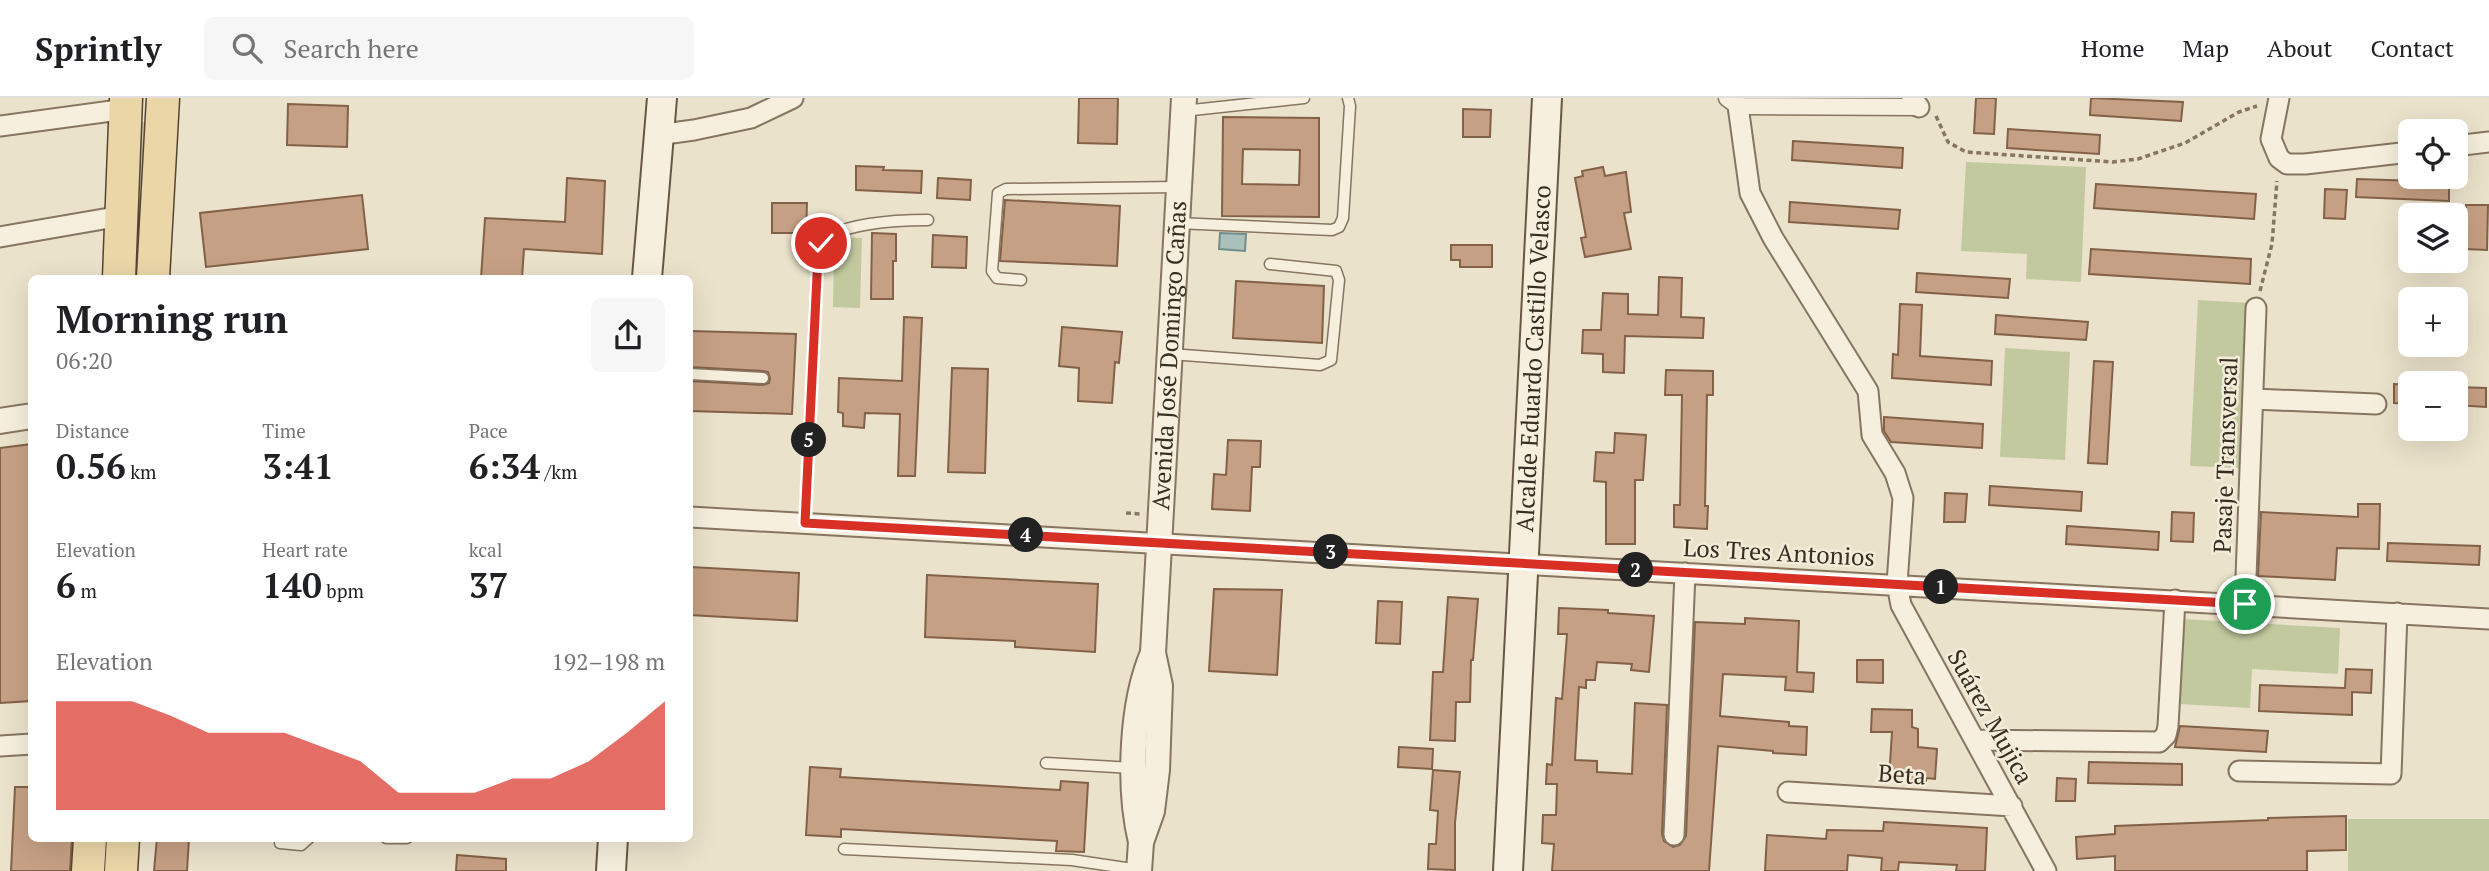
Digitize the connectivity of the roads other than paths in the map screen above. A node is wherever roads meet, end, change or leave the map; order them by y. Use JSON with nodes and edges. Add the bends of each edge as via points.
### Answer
{"nodes":[{"id":1,"x":163,"y":98,"type":"edge"},
{"id":2,"x":662,"y":98,"type":"edge"},
{"id":3,"x":793,"y":98,"type":"edge"},
{"id":4,"x":1304,"y":98,"type":"edge"},
{"id":5,"x":1348,"y":98,"type":"edge"},
{"id":6,"x":1547,"y":98,"type":"edge"},
{"id":7,"x":2279,"y":99,"type":"edge"},
{"id":8,"x":1732,"y":102,"type":"edge"},
{"id":9,"x":1916,"y":103,"type":"edge"},
{"id":10,"x":126,"y":104,"type":"edge"},
{"id":11,"x":1183,"y":105,"type":"edge"},
{"id":12,"x":0,"y":126,"type":"edge"},
{"id":13,"x":657,"y":135,"type":"junction"},
{"id":14,"x":2489,"y":142,"type":"edge"},
{"id":15,"x":2468,"y":144,"type":"edge"},
{"id":16,"x":2398,"y":153,"type":"edge"},
{"id":17,"x":1179,"y":187,"type":"junction"},
{"id":18,"x":121,"y":216,"type":"junction"},
{"id":19,"x":929,"y":220,"type":"dead end"},
{"id":20,"x":1177,"y":222,"type":"junction"},
{"id":21,"x":0,"y":237,"type":"edge"},
{"id":22,"x":1270,"y":264,"type":"dead end"},
{"id":23,"x":119,"y":275,"type":"edge"},
{"id":24,"x":153,"y":275,"type":"edge"},
{"id":25,"x":647,"y":275,"type":"edge"},
{"id":26,"x":1021,"y":280,"type":"dead end"},
{"id":27,"x":2256,"y":308,"type":"road end"},
{"id":28,"x":1169,"y":354,"type":"junction"},
{"id":29,"x":693,"y":374,"type":"edge"},
{"id":30,"x":763,"y":378,"type":"dead end"},
{"id":31,"x":2253,"y":399,"type":"junction"},
{"id":32,"x":2376,"y":404,"type":"dead end"},
{"id":33,"x":28,"y":417,"type":"edge"},
{"id":34,"x":0,"y":421,"type":"edge"},
{"id":35,"x":693,"y":517,"type":"edge"},
{"id":36,"x":805,"y":523,"type":"junction"},
{"id":37,"x":1159,"y":543,"type":"junction"},
{"id":38,"x":1525,"y":564,"type":"junction"},
{"id":39,"x":1685,"y":573,"type":"junction"},
{"id":40,"x":1897,"y":584,"type":"junction"},
{"id":41,"x":2175,"y":600,"type":"junction"},
{"id":42,"x":2245,"y":604,"type":"junction"},
{"id":43,"x":2397,"y":613,"type":"junction"},
{"id":44,"x":2489,"y":619,"type":"edge"},
{"id":45,"x":1153,"y":653,"type":"junction"},
{"id":46,"x":1975,"y":740,"type":"junction"},
{"id":47,"x":28,"y":744,"type":"edge"},
{"id":48,"x":0,"y":746,"type":"edge"},
{"id":49,"x":1046,"y":763,"type":"dead end"},
{"id":50,"x":1134,"y":769,"type":"junction"},
{"id":51,"x":2239,"y":771,"type":"dead end"},
{"id":52,"x":1788,"y":792,"type":"dead end"},
{"id":53,"x":2012,"y":807,"type":"junction"},
{"id":54,"x":1674,"y":835,"type":"dead end"},
{"id":55,"x":90,"y":842,"type":"edge"},
{"id":56,"x":122,"y":842,"type":"edge"},
{"id":57,"x":304,"y":842,"type":"edge"},
{"id":58,"x":613,"y":842,"type":"edge"},
{"id":59,"x":1141,"y":842,"type":"junction"},
{"id":60,"x":280,"y":843,"type":"dead end"},
{"id":61,"x":844,"y":849,"type":"dead end"},
{"id":62,"x":1140,"y":870,"type":"edge"},
{"id":63,"x":88,"y":871,"type":"edge"},
{"id":64,"x":121,"y":871,"type":"edge"},
{"id":65,"x":611,"y":871,"type":"edge"},
{"id":66,"x":1508,"y":871,"type":"edge"},
{"id":67,"x":2046,"y":871,"type":"edge"}],
"edges":[{"from":1,"to":24,"type":"main road"},
{"from":2,"to":13,"type":"main road"},
{"from":3,"to":13,"type":"street","via":[[751,118]]},
{"from":4,"to":11,"type":"lane"},
{"from":5,"to":20,"type":"lane","via":[[1339,227]]},
{"from":6,"to":38,"type":"main road","name":"Alcalde Eduardo Castillo Velasco"},
{"from":7,"to":16,"type":"street","via":[[2271,139],[2279,158],[2287,164]]},
{"from":8,"to":9,"type":"street"},
{"from":8,"to":40,"type":"street","name":"Suárez Mujica","via":[[1750,193],[1868,391],[1872,435],[1895,473],[1903,498]]},
{"from":10,"to":12,"type":"street"},
{"from":10,"to":18,"type":"main road"},
{"from":11,"to":17,"type":"street","name":"Avenida José Domingo Cañas"},
{"from":13,"to":25,"type":"main road"},
{"from":14,"to":15,"type":"street"},
{"from":17,"to":20,"type":"street","name":"Avenida José Domingo Cañas"},
{"from":17,"to":26,"type":"lane","via":[[1006,189],[998,193],[992,271],[997,278]]},
{"from":18,"to":21,"type":"street"},
{"from":18,"to":23,"type":"main road"},
{"from":19,"to":36,"type":"lane","via":[[864,226],[831,235],[818,248]]},
{"from":20,"to":28,"type":"street","name":"Avenida José Domingo Cañas"},
{"from":22,"to":28,"type":"lane","via":[[1336,271],[1339,280],[1331,360],[1321,366]]},
{"from":27,"to":31,"type":"street","name":"Pasaje Transversal"},
{"from":28,"to":37,"type":"street","name":"Avenida José Domingo Cañas"},
{"from":29,"to":30,"type":"lane"},
{"from":31,"to":32,"type":"street"},
{"from":31,"to":42,"type":"street","name":"Pasaje Transversal"},
{"from":33,"to":34,"type":"street"},
{"from":35,"to":36,"type":"street","name":"Los Tres Antonios"},
{"from":36,"to":37,"type":"street","name":"Los Tres Antonios"},
{"from":37,"to":38,"type":"street","name":"Los Tres Antonios"},
{"from":37,"to":45,"type":"street","name":"Avenida José Domingo Cañas"},
{"from":38,"to":39,"type":"street","name":"Los Tres Antonios"},
{"from":38,"to":66,"type":"main road","name":"Alcalde Eduardo Castillo Velasco"},
{"from":39,"to":40,"type":"street","name":"Los Tres Antonios"},
{"from":39,"to":54,"type":"street"},
{"from":40,"to":41,"type":"street","name":"Los Tres Antonios"},
{"from":40,"to":46,"type":"street","name":"Suárez Mujica","via":[[1907,619]]},
{"from":41,"to":42,"type":"street","name":"Los Tres Antonios"},
{"from":41,"to":46,"type":"street","via":[[2168,726],[2159,742]]},
{"from":42,"to":43,"type":"street","name":"Los Tres Antonios"},
{"from":43,"to":44,"type":"street","name":"Los Tres Antonios"},
{"from":43,"to":51,"type":"street","via":[[2391,774]]},
{"from":45,"to":50,"type":"street","name":"Avenida José Domingo Cañas","via":[[1138,699]]},
{"from":45,"to":59,"type":"street","name":"Avenida José Domingo Cañas","via":[[1160,686],[1158,759],[1155,799]]},
{"from":46,"to":53,"type":"street","name":"Suárez Mujica"},
{"from":47,"to":48,"type":"street"},
{"from":49,"to":50,"type":"lane"},
{"from":50,"to":59,"type":"street","name":"Avenida José Domingo Cañas"},
{"from":52,"to":53,"type":"street","name":"Beta"},
{"from":53,"to":67,"type":"street","name":"Suárez Mujica"},
{"from":55,"to":63,"type":"main road"},
{"from":56,"to":64,"type":"main road"},
{"from":57,"to":60,"type":"lane"},
{"from":58,"to":65,"type":"main road"},
{"from":59,"to":62,"type":"street","name":"Avenida José Domingo Cañas"},
{"from":61,"to":62,"type":"lane","via":[[1072,860]]}]}
